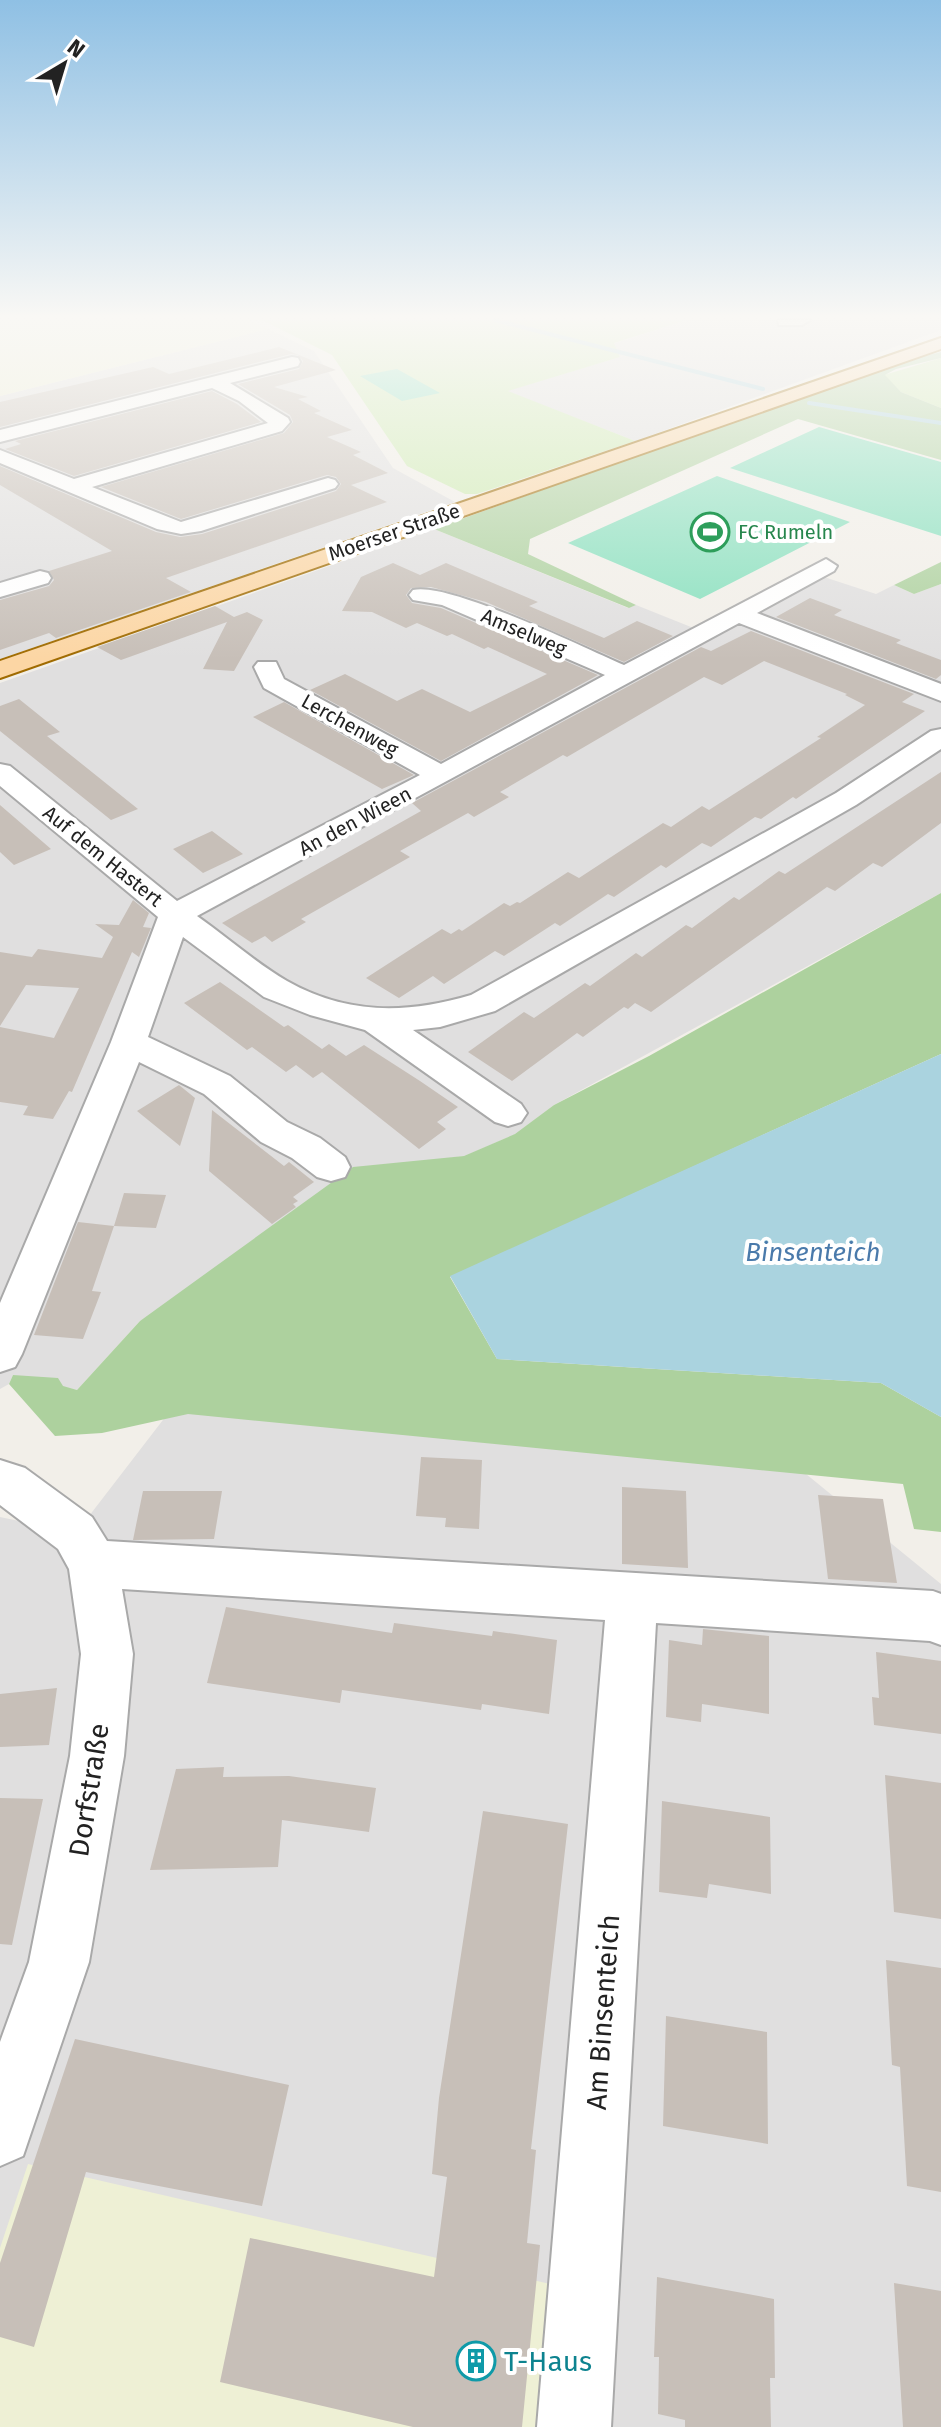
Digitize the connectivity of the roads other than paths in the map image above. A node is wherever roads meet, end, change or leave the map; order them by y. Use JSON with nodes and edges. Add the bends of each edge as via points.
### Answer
{"nodes":[{"id":1,"x":253,"y":433,"type":"edge"},
{"id":2,"x":681,"y":433,"type":"edge"},
{"id":3,"x":0,"y":456,"type":"edge"},
{"id":4,"x":328,"y":484,"type":"dead end"},
{"id":5,"x":72,"y":486,"type":"junction"},
{"id":6,"x":826,"y":566,"type":"dead end"},
{"id":7,"x":40,"y":578,"type":"dead end"},
{"id":8,"x":0,"y":590,"type":"edge"},
{"id":9,"x":421,"y":595,"type":"dead end"},
{"id":10,"x":738,"y":614,"type":"junction"},
{"id":11,"x":267,"y":667,"type":"dead end"},
{"id":12,"x":0,"y":670,"type":"edge"},
{"id":13,"x":626,"y":675,"type":"junction"},
{"id":14,"x":941,"y":693,"type":"edge"},
{"id":15,"x":941,"y":737,"type":"edge"},
{"id":16,"x":0,"y":772,"type":"edge"},
{"id":17,"x":441,"y":775,"type":"junction"},
{"id":18,"x":175,"y":915,"type":"junction"},
{"id":19,"x":377,"y":1022,"type":"junction"},
{"id":20,"x":129,"y":1042,"type":"junction"},
{"id":21,"x":508,"y":1113,"type":"dead end"},
{"id":22,"x":331,"y":1167,"type":"dead end"},
{"id":23,"x":0,"y":1354,"type":"edge"},
{"id":24,"x":0,"y":1481,"type":"edge"},
{"id":25,"x":93,"y":1564,"type":"junction"},
{"id":26,"x":632,"y":1598,"type":"junction"},
{"id":27,"x":941,"y":1620,"type":"edge"},
{"id":28,"x":0,"y":2133,"type":"edge"},
{"id":29,"x":574,"y":2427,"type":"edge"}],
"edges":[{"from":1,"to":5,"type":"street"},
{"from":2,"to":12,"type":"main road","name":"Moerser Straße"},
{"from":3,"to":5,"type":"street"},
{"from":4,"to":5,"type":"street","via":[[181,528]]},
{"from":6,"to":10,"type":"street","name":"An den Wieen"},
{"from":7,"to":8,"type":"street"},
{"from":9,"to":13,"type":"street","name":"Amselweg","via":[[447,599]]},
{"from":10,"to":13,"type":"street","name":"An den Wieen"},
{"from":10,"to":14,"type":"street"},
{"from":11,"to":17,"type":"street","name":"Lerchenweg","via":[[273,683]]},
{"from":13,"to":17,"type":"street","name":"An den Wieen"},
{"from":15,"to":19,"type":"street","via":[[846,799],[483,1003],[440,1016]]},
{"from":16,"to":18,"type":"street","name":"Auf dem Hastert"},
{"from":17,"to":18,"type":"street","name":"An den Wieen"},
{"from":18,"to":19,"type":"street","via":[[276,989]]},
{"from":18,"to":20,"type":"street","name":"Auf dem Hastert"},
{"from":19,"to":21,"type":"street"},
{"from":20,"to":22,"type":"street","via":[[217,1085],[274,1132]]},
{"from":20,"to":23,"type":"street","name":"Auf dem Hastert"},
{"from":24,"to":25,"type":"street","name":"Dorfstraße","via":[[75,1533]]},
{"from":25,"to":26,"type":"street"},
{"from":25,"to":28,"type":"street","name":"Dorfstraße","via":[[107,1654],[97,1756],[59,1962]]},
{"from":26,"to":27,"type":"street"},
{"from":26,"to":29,"type":"street","name":"Am Binsenteich"}]}
